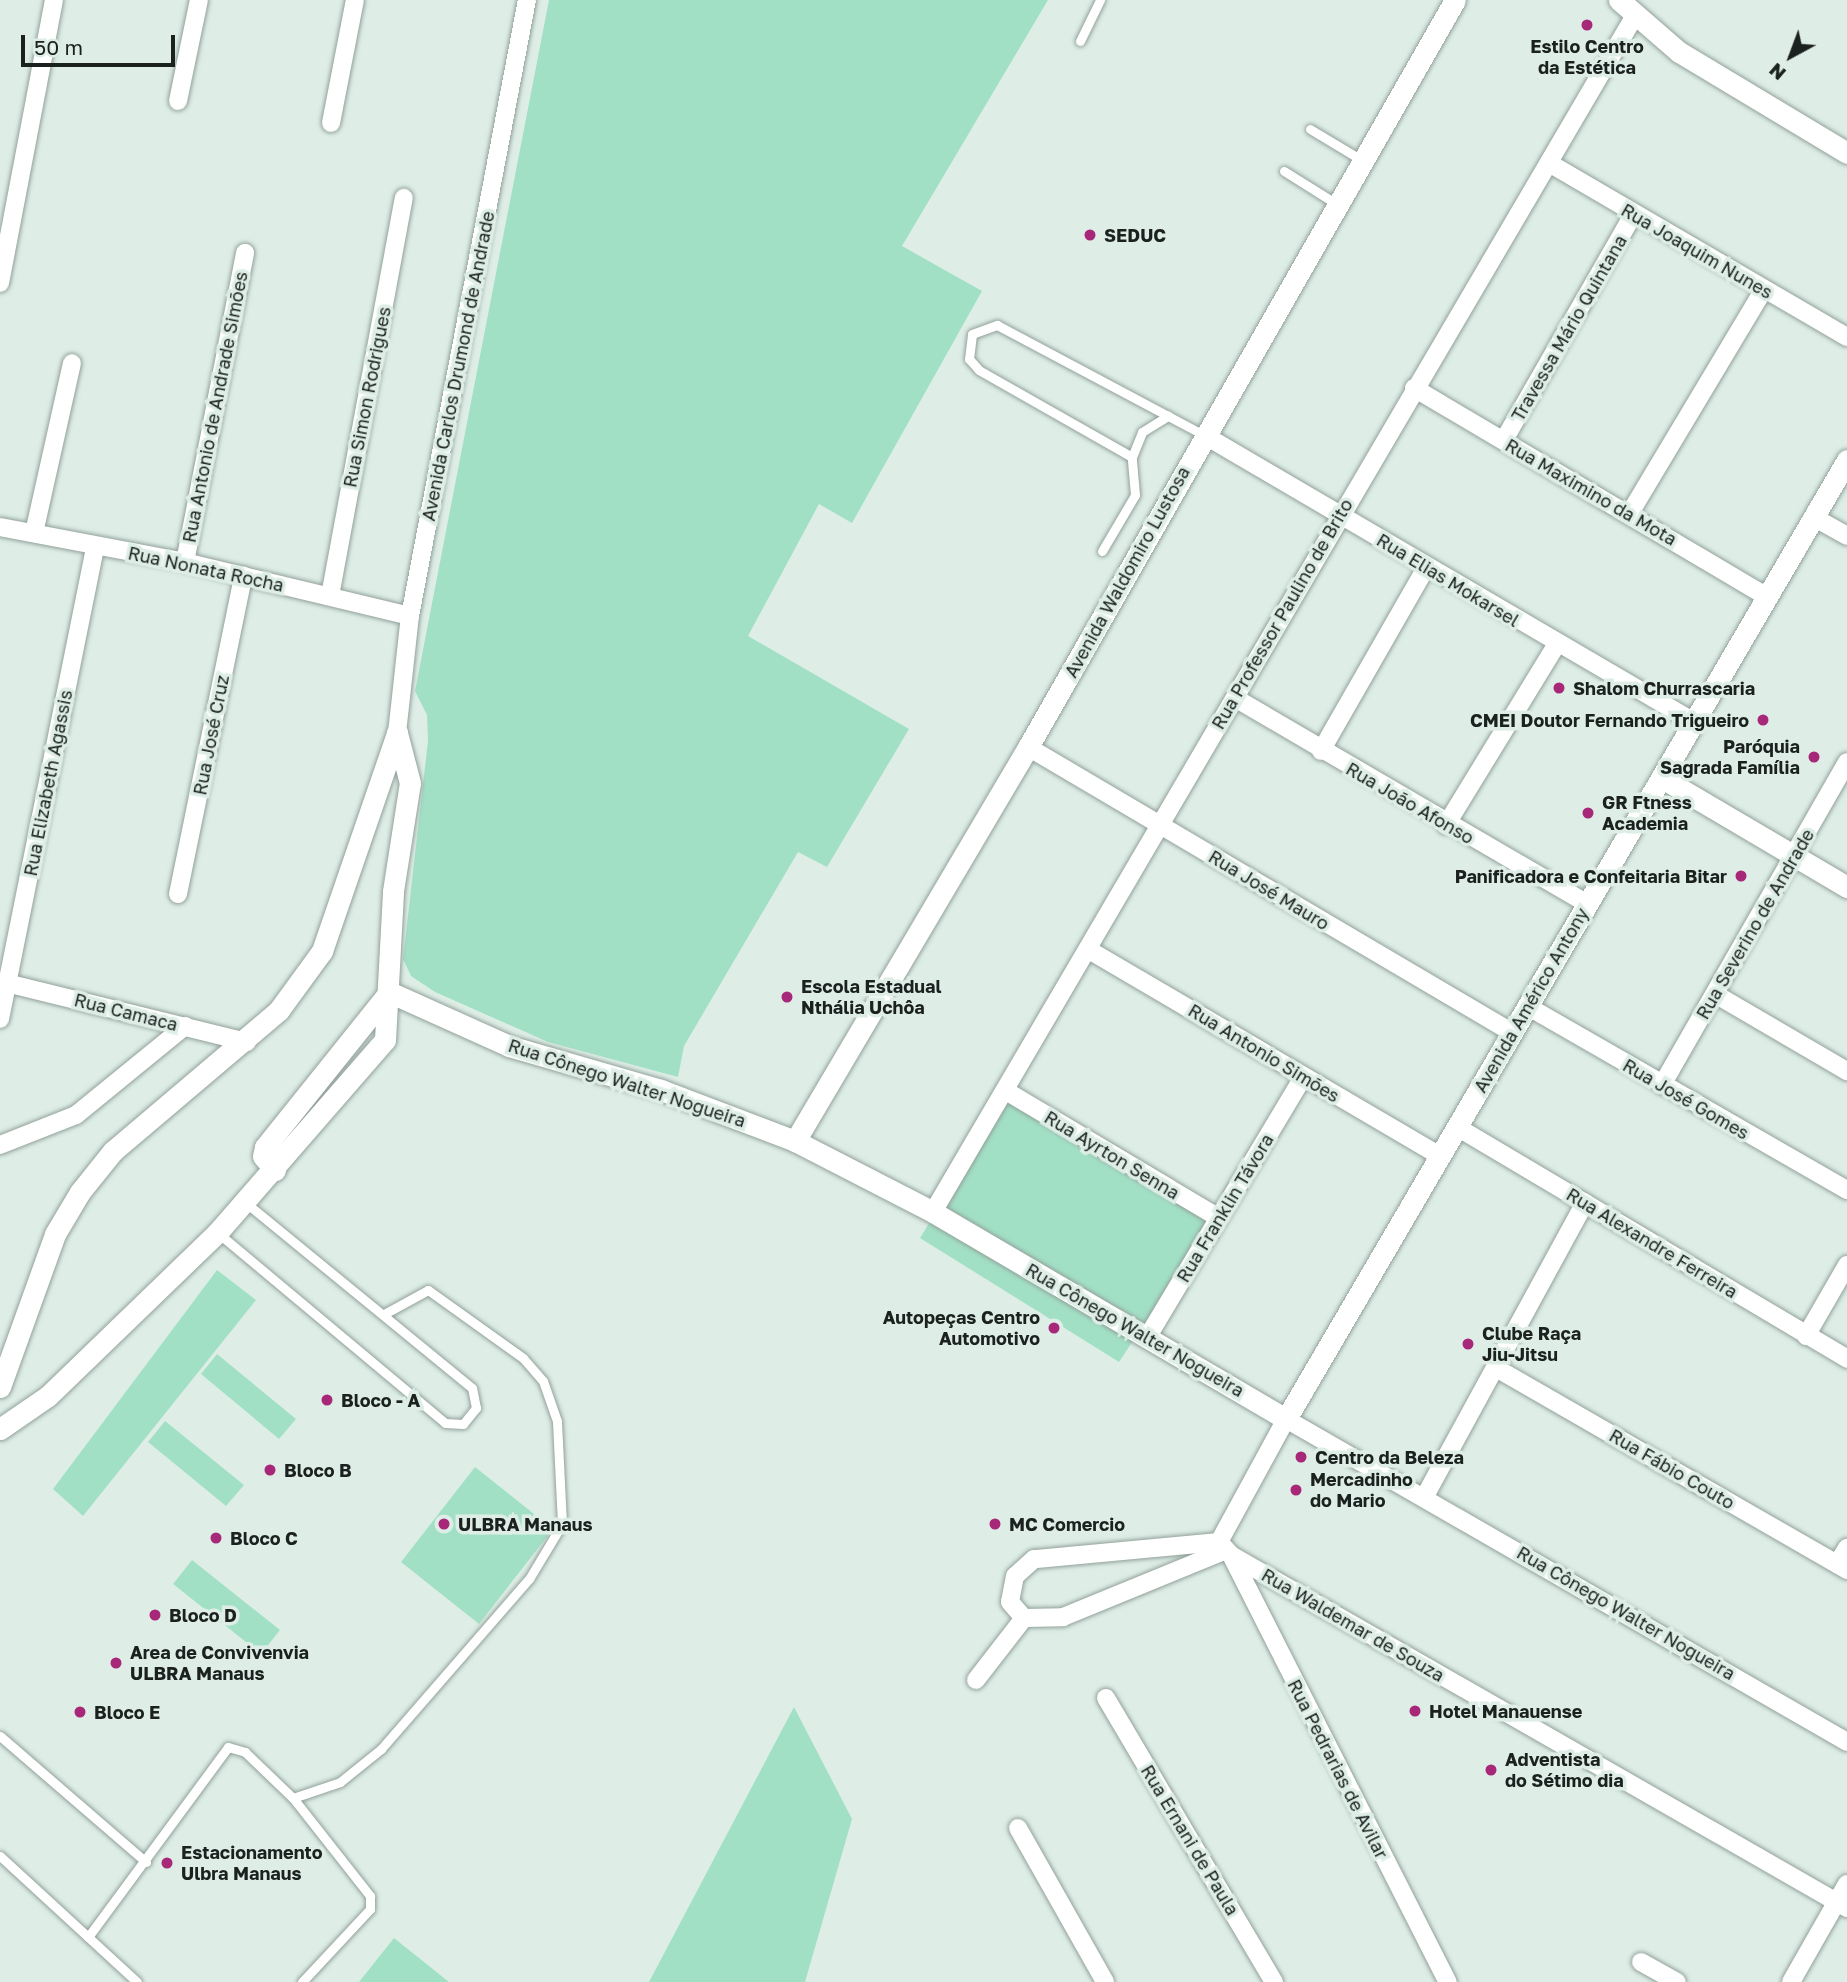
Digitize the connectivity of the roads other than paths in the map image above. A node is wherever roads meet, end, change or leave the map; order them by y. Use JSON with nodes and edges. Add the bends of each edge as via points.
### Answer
{"nodes":[{"id":1,"x":54,"y":0,"type":"edge"},
{"id":2,"x":199,"y":0,"type":"edge"},
{"id":3,"x":355,"y":0,"type":"edge"},
{"id":4,"x":527,"y":0,"type":"edge"},
{"id":5,"x":1454,"y":0,"type":"edge"},
{"id":6,"x":1619,"y":0,"type":"edge"},
{"id":7,"x":1098,"y":2,"type":"edge"},
{"id":8,"x":1634,"y":17,"type":"junction"},
{"id":9,"x":1080,"y":41,"type":"dead end"},
{"id":10,"x":178,"y":101,"type":"dead end"},
{"id":11,"x":331,"y":123,"type":"dead end"},
{"id":12,"x":1310,"y":129,"type":"dead end"},
{"id":13,"x":1847,"y":153,"type":"edge"},
{"id":14,"x":1360,"y":159,"type":"junction"},
{"id":15,"x":1549,"y":163,"type":"junction"},
{"id":16,"x":1283,"y":172,"type":"dead end"},
{"id":17,"x":404,"y":198,"type":"dead end"},
{"id":18,"x":1335,"y":204,"type":"junction"},
{"id":19,"x":1633,"y":215,"type":"junction"},
{"id":20,"x":245,"y":253,"type":"dead end"},
{"id":21,"x":0,"y":283,"type":"edge"},
{"id":22,"x":1764,"y":289,"type":"junction"},
{"id":23,"x":1847,"y":337,"type":"edge"},
{"id":24,"x":72,"y":363,"type":"dead end"},
{"id":25,"x":1414,"y":388,"type":"junction"},
{"id":26,"x":1168,"y":416,"type":"junction"},
{"id":27,"x":1205,"y":435,"type":"junction"},
{"id":28,"x":1504,"y":440,"type":"junction"},
{"id":29,"x":1132,"y":457,"type":"junction"},
{"id":30,"x":1847,"y":460,"type":"edge"},
{"id":31,"x":1630,"y":513,"type":"junction"},
{"id":32,"x":1338,"y":515,"type":"junction"},
{"id":33,"x":1815,"y":518,"type":"junction"},
{"id":34,"x":0,"y":527,"type":"edge"},
{"id":35,"x":34,"y":533,"type":"junction"},
{"id":36,"x":1847,"y":536,"type":"edge"},
{"id":37,"x":95,"y":546,"type":"junction"},
{"id":38,"x":1102,"y":551,"type":"dead end"},
{"id":39,"x":185,"y":562,"type":"junction"},
{"id":40,"x":1427,"y":566,"type":"junction"},
{"id":41,"x":243,"y":576,"type":"junction"},
{"id":42,"x":330,"y":596,"type":"junction"},
{"id":43,"x":1767,"y":597,"type":"junction"},
{"id":44,"x":410,"y":616,"type":"junction"},
{"id":45,"x":1557,"y":644,"type":"junction"},
{"id":46,"x":1235,"y":698,"type":"junction"},
{"id":47,"x":1694,"y":722,"type":"junction"},
{"id":48,"x":397,"y":733,"type":"junction"},
{"id":49,"x":1028,"y":747,"type":"junction"},
{"id":50,"x":1321,"y":751,"type":"junction"},
{"id":51,"x":1847,"y":762,"type":"edge"},
{"id":52,"x":1662,"y":778,"type":"junction"},
{"id":53,"x":1160,"y":825,"type":"junction"},
{"id":54,"x":1446,"y":825,"type":"junction"},
{"id":55,"x":1793,"y":855,"type":"junction"},
{"id":56,"x":1847,"y":887,"type":"edge"},
{"id":57,"x":178,"y":894,"type":"dead end"},
{"id":58,"x":1587,"y":904,"type":"junction"},
{"id":59,"x":1089,"y":950,"type":"junction"},
{"id":60,"x":6,"y":983,"type":"junction"},
{"id":61,"x":389,"y":992,"type":"junction"},
{"id":62,"x":1715,"y":994,"type":"junction"},
{"id":63,"x":1527,"y":1006,"type":"junction"},
{"id":64,"x":0,"y":1019,"type":"edge"},
{"id":65,"x":185,"y":1026,"type":"junction"},
{"id":66,"x":1511,"y":1032,"type":"junction"},
{"id":67,"x":247,"y":1042,"type":"junction"},
{"id":68,"x":1847,"y":1071,"type":"edge"},
{"id":69,"x":1303,"y":1077,"type":"junction"},
{"id":70,"x":1662,"y":1085,"type":"junction"},
{"id":71,"x":1006,"y":1091,"type":"junction"},
{"id":72,"x":1457,"y":1127,"type":"junction"},
{"id":73,"x":795,"y":1141,"type":"junction"},
{"id":74,"x":0,"y":1145,"type":"edge"},
{"id":75,"x":1439,"y":1155,"type":"junction"},
{"id":76,"x":1847,"y":1191,"type":"edge"},
{"id":77,"x":246,"y":1203,"type":"junction"},
{"id":78,"x":1585,"y":1203,"type":"junction"},
{"id":79,"x":933,"y":1212,"type":"junction"},
{"id":80,"x":1219,"y":1218,"type":"junction"},
{"id":81,"x":217,"y":1233,"type":"junction"},
{"id":82,"x":1847,"y":1265,"type":"edge"},
{"id":83,"x":384,"y":1314,"type":"junction"},
{"id":84,"x":1806,"y":1336,"type":"junction"},
{"id":85,"x":1147,"y":1338,"type":"junction"},
{"id":86,"x":1847,"y":1359,"type":"edge"},
{"id":87,"x":1496,"y":1368,"type":"junction"},
{"id":88,"x":0,"y":1387,"type":"edge"},
{"id":89,"x":1286,"y":1419,"type":"junction"},
{"id":90,"x":0,"y":1429,"type":"edge"},
{"id":91,"x":1425,"y":1496,"type":"junction"},
{"id":92,"x":1847,"y":1548,"type":"edge"},
{"id":93,"x":1225,"y":1549,"type":"junction"},
{"id":94,"x":1842,"y":1567,"type":"edge"},
{"id":95,"x":1024,"y":1618,"type":"junction"},
{"id":96,"x":976,"y":1680,"type":"dead end"},
{"id":97,"x":1106,"y":1698,"type":"dead end"},
{"id":98,"x":0,"y":1736,"type":"edge"},
{"id":99,"x":1847,"y":1742,"type":"edge"},
{"id":100,"x":293,"y":1798,"type":"junction"},
{"id":101,"x":1018,"y":1829,"type":"dead end"},
{"id":102,"x":0,"y":1856,"type":"edge"},
{"id":103,"x":146,"y":1862,"type":"junction"},
{"id":104,"x":1847,"y":1884,"type":"edge"},
{"id":105,"x":1842,"y":1905,"type":"edge"},
{"id":106,"x":88,"y":1937,"type":"junction"},
{"id":107,"x":1641,"y":1962,"type":"dead end"},
{"id":108,"x":137,"y":1982,"type":"edge"},
{"id":109,"x":302,"y":1982,"type":"edge"},
{"id":110,"x":1105,"y":1982,"type":"edge"},
{"id":111,"x":1274,"y":1982,"type":"edge"},
{"id":112,"x":1448,"y":1982,"type":"edge"},
{"id":113,"x":1676,"y":1982,"type":"edge"},
{"id":114,"x":1791,"y":1982,"type":"edge"}],
"edges":[{"from":1,"to":21,"type":"street"},
{"from":2,"to":10,"type":"street"},
{"from":3,"to":11,"type":"street"},
{"from":4,"to":44,"type":"street","name":"Avenida Carlos Drumond de Andrade"},
{"from":5,"to":14,"type":"street","name":"Avenida Waldomiro Lustosa"},
{"from":6,"to":8,"type":"street"},
{"from":7,"to":9,"type":"lane"},
{"from":8,"to":13,"type":"street","via":[[1679,52]]},
{"from":8,"to":15,"type":"street","name":"Rua Professor Paulino de Brito"},
{"from":12,"to":14,"type":"lane"},
{"from":14,"to":18,"type":"street","name":"Avenida Waldomiro Lustosa"},
{"from":15,"to":19,"type":"street","name":"Rua Joaquim Nunes"},
{"from":15,"to":25,"type":"street","name":"Rua Professor Paulino de Brito"},
{"from":16,"to":18,"type":"lane"},
{"from":17,"to":42,"type":"street","name":"Rua Simon Rodrigues"},
{"from":18,"to":27,"type":"street","name":"Avenida Waldomiro Lustosa"},
{"from":19,"to":22,"type":"street","name":"Rua Joaquim Nunes"},
{"from":19,"to":28,"type":"street","name":"Travessa Mário Quintana"},
{"from":20,"to":39,"type":"street","name":"Rua Antonio de Andrade Simões"},
{"from":22,"to":23,"type":"street","name":"Rua Joaquim Nunes"},
{"from":22,"to":31,"type":"street"},
{"from":24,"to":35,"type":"street"},
{"from":25,"to":28,"type":"street","name":"Rua Maximino da Mota"},
{"from":25,"to":32,"type":"street","name":"Rua Professor Paulino de Brito"},
{"from":26,"to":27,"type":"lane"},
{"from":26,"to":29,"type":"lane","via":[[1142,432]]},
{"from":26,"to":29,"type":"lane","via":[[997,325],[972,334],[968,359],[979,370]]},
{"from":27,"to":32,"type":"street","name":"Rua Elias Mokarsel"},
{"from":27,"to":49,"type":"street","name":"Avenida Waldomiro Lustosa"},
{"from":28,"to":31,"type":"street","name":"Rua Maximino da Mota"},
{"from":29,"to":38,"type":"lane","via":[[1135,495]]},
{"from":30,"to":33,"type":"street","name":"Avenida Américo Antony"},
{"from":31,"to":43,"type":"street","name":"Rua Maximino da Mota"},
{"from":32,"to":40,"type":"street","name":"Rua Elias Mokarsel"},
{"from":32,"to":46,"type":"street","name":"Rua Professor Paulino de Brito"},
{"from":33,"to":36,"type":"street"},
{"from":33,"to":43,"type":"street","name":"Avenida Américo Antony"},
{"from":34,"to":35,"type":"street","name":"Rua Nonata Rocha"},
{"from":35,"to":37,"type":"street","name":"Rua Nonata Rocha"},
{"from":37,"to":39,"type":"street","name":"Rua Nonata Rocha"},
{"from":37,"to":60,"type":"street","name":"Rua Elizabeth Agassis"},
{"from":39,"to":41,"type":"street","name":"Rua Nonata Rocha"},
{"from":40,"to":45,"type":"street","name":"Rua Elias Mokarsel"},
{"from":40,"to":50,"type":"street"},
{"from":41,"to":42,"type":"street","name":"Rua Nonata Rocha"},
{"from":41,"to":57,"type":"street","name":"Rua José Cruz"},
{"from":42,"to":44,"type":"street","name":"Rua Nonata Rocha"},
{"from":43,"to":47,"type":"street","name":"Avenida Américo Antony"},
{"from":44,"to":48,"type":"street","name":"Avenida Carlos Drumond de Andrade"},
{"from":45,"to":47,"type":"street","name":"Rua Elias Mokarsel"},
{"from":45,"to":54,"type":"street"},
{"from":46,"to":50,"type":"street","name":"Rua João Afonso"},
{"from":46,"to":53,"type":"street","name":"Rua Professor Paulino de Brito"},
{"from":47,"to":52,"type":"street","name":"Avenida Américo Antony"},
{"from":48,"to":61,"type":"street","name":"Avenida Carlos Drumond de Andrade","via":[[410,783],[393,891]]},
{"from":48,"to":67,"type":"street","name":"Avenida Carlos Drumond de Andrade","via":[[322,951]]},
{"from":49,"to":53,"type":"street","name":"Rua José Mauro"},
{"from":49,"to":73,"type":"street","name":"Avenida Waldomiro Lustosa"},
{"from":50,"to":54,"type":"street","name":"Rua João Afonso"},
{"from":51,"to":55,"type":"street","name":"Rua Severino de Andrade"},
{"from":52,"to":55,"type":"street"},
{"from":52,"to":58,"type":"street","name":"Avenida Américo Antony"},
{"from":53,"to":59,"type":"street","name":"Rua Professor Paulino de Brito"},
{"from":53,"to":66,"type":"street","name":"Rua José Mauro"},
{"from":54,"to":58,"type":"street","name":"Rua João Afonso"},
{"from":55,"to":56,"type":"street"},
{"from":55,"to":62,"type":"street","name":"Rua Severino de Andrade"},
{"from":58,"to":63,"type":"street","name":"Avenida Américo Antony"},
{"from":59,"to":69,"type":"street","name":"Rua Antonio Simões"},
{"from":59,"to":71,"type":"street","name":"Rua Professor Paulino de Brito"},
{"from":60,"to":64,"type":"street","name":"Rua Elizabeth Agassis"},
{"from":60,"to":65,"type":"street","name":"Rua Camaca"},
{"from":61,"to":73,"type":"street","name":"Rua Cônego Walter Nogueira","via":[[520,1050],[661,1090]]},
{"from":61,"to":77,"type":"street","name":"Avenida Carlos Drumond de Andrade","via":[[385,1040]]},
{"from":62,"to":68,"type":"street"},
{"from":62,"to":70,"type":"street","name":"Rua Severino de Andrade"},
{"from":63,"to":66,"type":"street","name":"Avenida Américo Antony"},
{"from":63,"to":70,"type":"street","name":"Rua José Gomes"},
{"from":65,"to":67,"type":"street","name":"Rua Camaca"},
{"from":65,"to":74,"type":"street","via":[[76,1115]]},
{"from":66,"to":72,"type":"street","name":"Avenida Américo Antony"},
{"from":67,"to":88,"type":"street","name":"Avenida Carlos Drumond de Andrade","via":[[113,1151],[79,1192],[55,1234]]},
{"from":69,"to":75,"type":"street","name":"Rua Antonio Simões"},
{"from":69,"to":80,"type":"street","name":"Rua Franklin Távora"},
{"from":70,"to":76,"type":"street","name":"Rua José Gomes"},
{"from":71,"to":79,"type":"street","name":"Rua Professor Paulino de Brito"},
{"from":71,"to":80,"type":"street","name":"Rua Ayrton Senna"},
{"from":72,"to":75,"type":"street","name":"Avenida Américo Antony"},
{"from":72,"to":78,"type":"street","name":"Rua Alexandre Ferreira"},
{"from":73,"to":79,"type":"street","name":"Rua Cônego Walter Nogueira"},
{"from":75,"to":89,"type":"street","name":"Avenida Américo Antony"},
{"from":77,"to":81,"type":"street","name":"Avenida Carlos Drumond de Andrade"},
{"from":77,"to":83,"type":"lane"},
{"from":78,"to":84,"type":"street","name":"Rua Alexandre Ferreira"},
{"from":78,"to":87,"type":"street"},
{"from":79,"to":85,"type":"street","name":"Rua Cônego Walter Nogueira"},
{"from":80,"to":85,"type":"street","name":"Rua Franklin Távora"},
{"from":81,"to":83,"type":"lane","via":[[445,1423],[463,1424],[476,1408],[472,1388]]},
{"from":81,"to":90,"type":"street","name":"Avenida Carlos Drumond de Andrade","via":[[48,1396]]},
{"from":82,"to":84,"type":"street"},
{"from":83,"to":100,"type":"lane","via":[[428,1290],[523,1358],[543,1381],[557,1421],[562,1524],[529,1578],[381,1749],[340,1782]]},
{"from":84,"to":86,"type":"street","name":"Rua Alexandre Ferreira"},
{"from":85,"to":89,"type":"street","name":"Rua Cônego Walter Nogueira"},
{"from":87,"to":91,"type":"street"},
{"from":87,"to":94,"type":"street","name":"Rua Fábio Couto"},
{"from":89,"to":91,"type":"street","name":"Rua Cônego Walter Nogueira"},
{"from":89,"to":93,"type":"street","name":"Avenida Américo Antony"},
{"from":91,"to":99,"type":"street","name":"Rua Cônego Walter Nogueira"},
{"from":92,"to":94,"type":"street"},
{"from":93,"to":95,"type":"street","via":[[1063,1616]]},
{"from":93,"to":95,"type":"street","via":[[1034,1559],[1010,1587],[1010,1602]]},
{"from":93,"to":105,"type":"street","name":"Rua Waldemar de Souza"},
{"from":93,"to":112,"type":"street","name":"Rua Pedrarias de Avilar"},
{"from":95,"to":96,"type":"street"},
{"from":97,"to":111,"type":"street","name":"Rua Ernani de Paula"},
{"from":98,"to":103,"type":"lane"},
{"from":100,"to":103,"type":"lane","via":[[244,1752],[228,1747]]},
{"from":100,"to":109,"type":"lane","via":[[370,1896],[370,1909]]},
{"from":101,"to":110,"type":"street"},
{"from":102,"to":106,"type":"lane"},
{"from":103,"to":106,"type":"lane"},
{"from":104,"to":105,"type":"street"},
{"from":105,"to":114,"type":"street"},
{"from":106,"to":108,"type":"lane"},
{"from":107,"to":113,"type":"street"}]}
